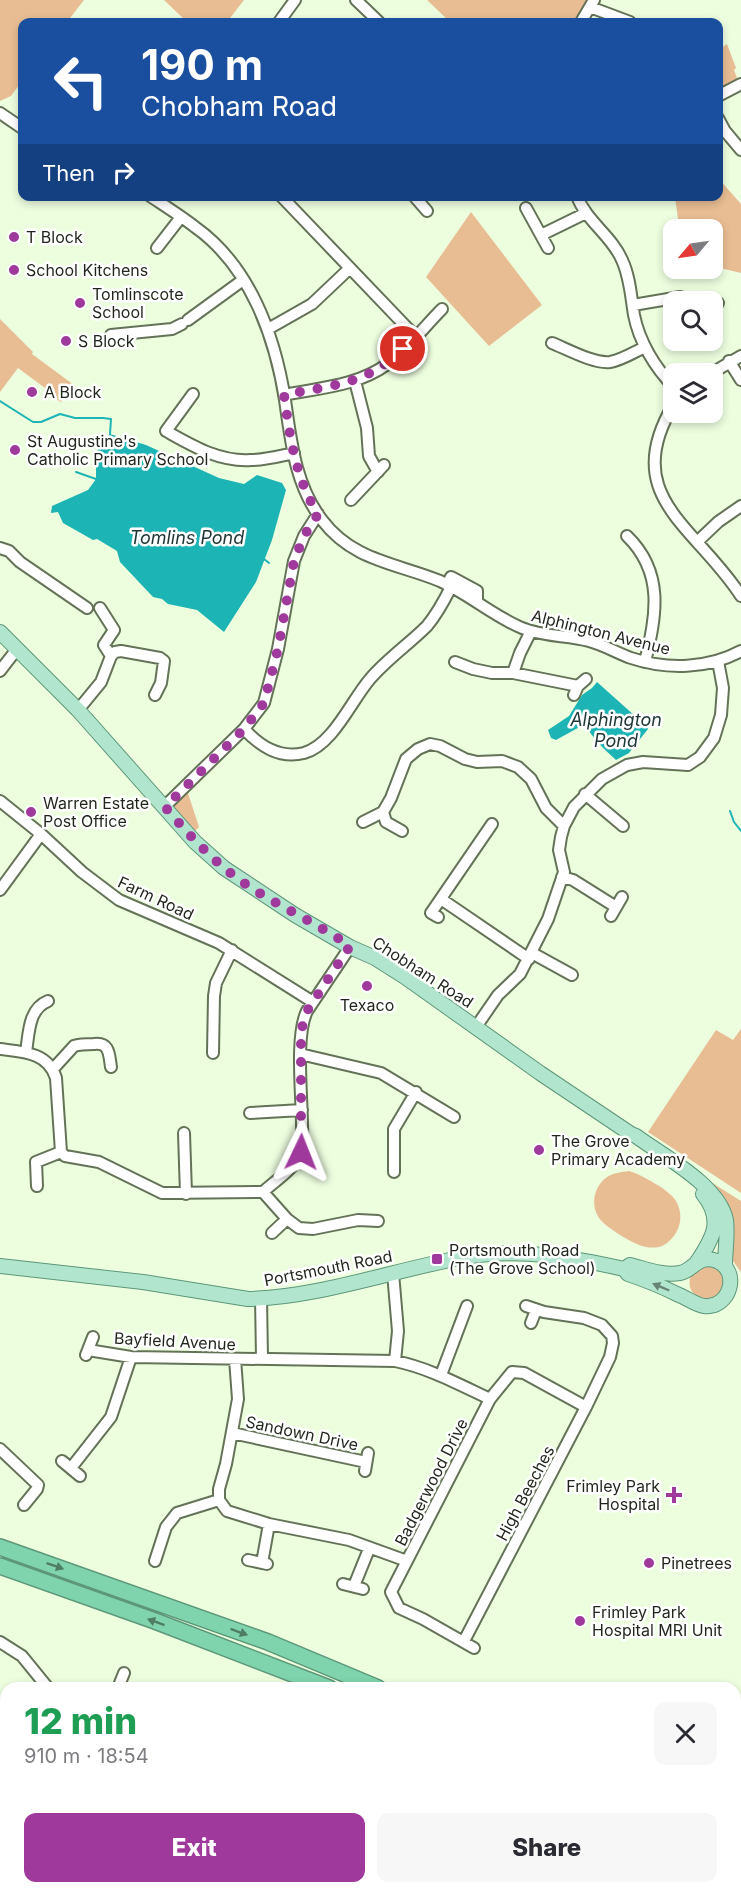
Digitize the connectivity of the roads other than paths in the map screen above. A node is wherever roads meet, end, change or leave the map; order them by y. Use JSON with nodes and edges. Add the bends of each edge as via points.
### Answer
{"nodes":[{"id":1,"x":295,"y":0,"type":"edge"},
{"id":2,"x":356,"y":0,"type":"edge"},
{"id":3,"x":592,"y":3,"type":"edge"},
{"id":4,"x":282,"y":18,"type":"edge"},
{"id":5,"x":375,"y":18,"type":"edge"},
{"id":6,"x":583,"y":18,"type":"edge"},
{"id":7,"x":622,"y":18,"type":"edge"},
{"id":8,"x":741,"y":84,"type":"edge"},
{"id":9,"x":723,"y":93,"type":"edge"},
{"id":10,"x":0,"y":113,"type":"edge"},
{"id":11,"x":18,"y":126,"type":"edge"},
{"id":12,"x":723,"y":127,"type":"edge"},
{"id":13,"x":741,"y":150,"type":"edge"},
{"id":14,"x":157,"y":201,"type":"edge"},
{"id":15,"x":286,"y":201,"type":"edge"},
{"id":16,"x":418,"y":201,"type":"edge"},
{"id":17,"x":580,"y":201,"type":"edge"},
{"id":18,"x":526,"y":208,"type":"dead end"},
{"id":19,"x":427,"y":211,"type":"dead end"},
{"id":20,"x":586,"y":213,"type":"junction"},
{"id":21,"x":181,"y":217,"type":"junction"},
{"id":22,"x":541,"y":235,"type":"junction"},
{"id":23,"x":157,"y":248,"type":"dead end"},
{"id":24,"x":548,"y":248,"type":"dead end"},
{"id":25,"x":350,"y":268,"type":"junction"},
{"id":26,"x":243,"y":280,"type":"junction"},
{"id":27,"x":663,"y":300,"type":"edge"},
{"id":28,"x":633,"y":305,"type":"junction"},
{"id":29,"x":442,"y":309,"type":"dead end"},
{"id":30,"x":268,"y":329,"type":"junction"},
{"id":31,"x":111,"y":335,"type":"dead end"},
{"id":32,"x":416,"y":336,"type":"junction"},
{"id":33,"x":552,"y":343,"type":"dead end"},
{"id":34,"x":645,"y":347,"type":"junction"},
{"id":35,"x":741,"y":356,"type":"edge"},
{"id":36,"x":729,"y":361,"type":"junction"},
{"id":37,"x":723,"y":365,"type":"edge"},
{"id":38,"x":663,"y":375,"type":"edge"},
{"id":39,"x":741,"y":380,"type":"edge"},
{"id":40,"x":355,"y":381,"type":"junction"},
{"id":41,"x":193,"y":394,"type":"dead end"},
{"id":42,"x":284,"y":395,"type":"junction"},
{"id":43,"x":664,"y":423,"type":"edge"},
{"id":44,"x":294,"y":453,"type":"junction"},
{"id":45,"x":351,"y":500,"type":"dead end"},
{"id":46,"x":741,"y":506,"type":"edge"},
{"id":47,"x":318,"y":514,"type":"junction"},
{"id":48,"x":326,"y":525,"type":"junction"},
{"id":49,"x":306,"y":533,"type":"junction"},
{"id":50,"x":627,"y":536,"type":"dead end"},
{"id":51,"x":698,"y":541,"type":"junction"},
{"id":52,"x":0,"y":548,"type":"edge"},
{"id":53,"x":450,"y":583,"type":"junction"},
{"id":54,"x":741,"y":596,"type":"edge"},
{"id":55,"x":87,"y":608,"type":"dead end"},
{"id":56,"x":100,"y":608,"type":"dead end"},
{"id":57,"x":531,"y":631,"type":"junction"},
{"id":58,"x":0,"y":632,"type":"edge"},
{"id":59,"x":17,"y":649,"type":"junction"},
{"id":60,"x":741,"y":651,"type":"edge"},
{"id":61,"x":111,"y":656,"type":"junction"},
{"id":62,"x":455,"y":661,"type":"dead end"},
{"id":63,"x":718,"y":661,"type":"junction"},
{"id":64,"x":645,"y":663,"type":"junction"},
{"id":65,"x":0,"y":671,"type":"edge"},
{"id":66,"x":513,"y":673,"type":"junction"},
{"id":67,"x":579,"y":686,"type":"dead end"},
{"id":68,"x":155,"y":695,"type":"dead end"},
{"id":69,"x":78,"y":710,"type":"junction"},
{"id":70,"x":244,"y":729,"type":"junction"},
{"id":71,"x":585,"y":794,"type":"junction"},
{"id":72,"x":0,"y":801,"type":"edge"},
{"id":73,"x":165,"y":807,"type":"junction"},
{"id":74,"x":383,"y":812,"type":"junction"},
{"id":75,"x":363,"y":822,"type":"dead end"},
{"id":76,"x":492,"y":824,"type":"dead end"},
{"id":77,"x":624,"y":824,"type":"dead end"},
{"id":78,"x":564,"y":826,"type":"junction"},
{"id":79,"x":402,"y":831,"type":"dead end"},
{"id":80,"x":41,"y":834,"type":"junction"},
{"id":81,"x":563,"y":872,"type":"junction"},
{"id":82,"x":0,"y":890,"type":"edge"},
{"id":83,"x":441,"y":899,"type":"junction"},
{"id":84,"x":616,"y":907,"type":"dead end"},
{"id":85,"x":438,"y":917,"type":"dead end"},
{"id":86,"x":350,"y":946,"type":"junction"},
{"id":87,"x":232,"y":950,"type":"junction"},
{"id":88,"x":531,"y":956,"type":"junction"},
{"id":89,"x":573,"y":974,"type":"dead end"},
{"id":90,"x":48,"y":1001,"type":"dead end"},
{"id":91,"x":313,"y":1002,"type":"junction"},
{"id":92,"x":476,"y":1027,"type":"junction"},
{"id":93,"x":0,"y":1049,"type":"edge"},
{"id":94,"x":26,"y":1052,"type":"junction"},
{"id":95,"x":213,"y":1053,"type":"dead end"},
{"id":96,"x":300,"y":1054,"type":"junction"},
{"id":97,"x":113,"y":1063,"type":"dead end"},
{"id":98,"x":53,"y":1069,"type":"junction"},
{"id":99,"x":416,"y":1092,"type":"junction"},
{"id":100,"x":302,"y":1110,"type":"junction"},
{"id":101,"x":250,"y":1113,"type":"dead end"},
{"id":102,"x":448,"y":1116,"type":"dead end"},
{"id":103,"x":631,"y":1134,"type":"junction"},
{"id":104,"x":187,"y":1136,"type":"dead end"},
{"id":105,"x":61,"y":1152,"type":"junction"},
{"id":106,"x":397,"y":1167,"type":"dead end"},
{"id":107,"x":37,"y":1186,"type":"dead end"},
{"id":108,"x":263,"y":1192,"type":"junction"},
{"id":109,"x":186,"y":1194,"type":"junction"},
{"id":110,"x":287,"y":1219,"type":"junction"},
{"id":111,"x":372,"y":1224,"type":"dead end"},
{"id":112,"x":272,"y":1233,"type":"dead end"},
{"id":113,"x":696,"y":1262,"type":"junction"},
{"id":114,"x":0,"y":1266,"type":"edge"},
{"id":115,"x":624,"y":1269,"type":"junction"},
{"id":116,"x":731,"y":1271,"type":"edge"},
{"id":117,"x":684,"y":1272,"type":"junction"},
{"id":118,"x":393,"y":1273,"type":"junction"},
{"id":119,"x":741,"y":1296,"type":"edge"},
{"id":120,"x":261,"y":1298,"type":"junction"},
{"id":121,"x":726,"y":1298,"type":"junction"},
{"id":122,"x":688,"y":1299,"type":"junction"},
{"id":123,"x":467,"y":1306,"type":"dead end"},
{"id":124,"x":531,"y":1323,"type":"dead end"},
{"id":125,"x":93,"y":1337,"type":"dead end"},
{"id":126,"x":131,"y":1357,"type":"junction"},
{"id":127,"x":262,"y":1358,"type":"junction"},
{"id":128,"x":235,"y":1359,"type":"junction"},
{"id":129,"x":395,"y":1361,"type":"junction"},
{"id":130,"x":441,"y":1375,"type":"junction"},
{"id":131,"x":490,"y":1400,"type":"junction"},
{"id":132,"x":586,"y":1407,"type":"junction"},
{"id":133,"x":232,"y":1433,"type":"junction"},
{"id":134,"x":1,"y":1445,"type":"edge"},
{"id":135,"x":366,"y":1462,"type":"dead end"},
{"id":136,"x":80,"y":1476,"type":"dead end"},
{"id":137,"x":219,"y":1500,"type":"junction"},
{"id":138,"x":24,"y":1505,"type":"dead end"},
{"id":139,"x":269,"y":1524,"type":"junction"},
{"id":140,"x":0,"y":1547,"type":"edge"},
{"id":141,"x":369,"y":1549,"type":"junction"},
{"id":142,"x":248,"y":1560,"type":"dead end"},
{"id":143,"x":156,"y":1561,"type":"dead end"},
{"id":144,"x":407,"y":1561,"type":"junction"},
{"id":145,"x":0,"y":1566,"type":"edge"},
{"id":146,"x":343,"y":1584,"type":"dead end"},
{"id":147,"x":464,"y":1641,"type":"junction"},
{"id":148,"x":0,"y":1642,"type":"edge"},
{"id":149,"x":474,"y":1648,"type":"dead end"},
{"id":150,"x":124,"y":1673,"type":"dead end"},
{"id":151,"x":43,"y":1682,"type":"edge"},
{"id":152,"x":120,"y":1682,"type":"edge"},
{"id":153,"x":313,"y":1682,"type":"edge"},
{"id":154,"x":364,"y":1682,"type":"edge"}],
"edges":[{"from":1,"to":4,"type":"street"},
{"from":2,"to":5,"type":"street"},
{"from":3,"to":6,"type":"street"},
{"from":3,"to":7,"type":"street"},
{"from":8,"to":9,"type":"street"},
{"from":10,"to":11,"type":"street"},
{"from":12,"to":13,"type":"street"},
{"from":14,"to":21,"type":"street","name":"Alphington Avenue"},
{"from":15,"to":25,"type":"street"},
{"from":16,"to":19,"type":"street"},
{"from":17,"to":20,"type":"street"},
{"from":18,"to":22,"type":"street"},
{"from":20,"to":22,"type":"street"},
{"from":20,"to":28,"type":"street","via":[[623,261]]},
{"from":21,"to":23,"type":"street"},
{"from":21,"to":26,"type":"street","name":"Alphington Avenue","via":[[212,241]]},
{"from":22,"to":24,"type":"street"},
{"from":25,"to":30,"type":"street","via":[[312,304]]},
{"from":25,"to":32,"type":"street"},
{"from":26,"to":30,"type":"street","name":"Alphington Avenue"},
{"from":26,"to":31,"type":"street","via":[[177,327]]},
{"from":27,"to":28,"type":"street"},
{"from":28,"to":34,"type":"street"},
{"from":29,"to":32,"type":"street"},
{"from":30,"to":42,"type":"street","name":"Alphington Avenue"},
{"from":32,"to":40,"type":"street","via":[[387,364]]},
{"from":33,"to":34,"type":"street","via":[[607,362]]},
{"from":34,"to":38,"type":"street"},
{"from":35,"to":36,"type":"street"},
{"from":36,"to":37,"type":"street"},
{"from":36,"to":39,"type":"street"},
{"from":40,"to":42,"type":"street"},
{"from":40,"to":45,"type":"street","via":[[367,428],[369,456],[381,468]]},
{"from":41,"to":44,"type":"street","via":[[166,431],[205,452],[229,459],[251,460]]},
{"from":42,"to":44,"type":"street","name":"Alphington Avenue"},
{"from":43,"to":51,"type":"street","via":[[654,449],[658,487],[671,511]]},
{"from":44,"to":47,"type":"street","name":"Alphington Avenue","via":[[302,483]]},
{"from":46,"to":51,"type":"street"},
{"from":47,"to":48,"type":"street","name":"Alphington Avenue"},
{"from":47,"to":49,"type":"street"},
{"from":48,"to":49,"type":"street"},
{"from":48,"to":53,"type":"street","name":"Alphington Avenue","via":[[365,556]]},
{"from":49,"to":70,"type":"street","via":[[291,572],[264,703]]},
{"from":50,"to":64,"type":"street","via":[[643,555],[656,599]]},
{"from":51,"to":54,"type":"street"},
{"from":52,"to":55,"type":"street","via":[[74,591]]},
{"from":53,"to":57,"type":"street","name":"Alphington Avenue","via":[[508,621]]},
{"from":53,"to":70,"type":"street","via":[[435,615],[370,678],[320,745],[296,754],[278,753],[261,745]]},
{"from":56,"to":61,"type":"street","via":[[114,630],[104,645]]},
{"from":57,"to":64,"type":"street","name":"Alphington Avenue","via":[[591,642]]},
{"from":57,"to":66,"type":"street"},
{"from":58,"to":59,"type":"main road","name":"Chobham Road"},
{"from":59,"to":65,"type":"street"},
{"from":59,"to":69,"type":"main road","name":"Chobham Road"},
{"from":60,"to":63,"type":"street","name":"Alphington Avenue"},
{"from":61,"to":68,"type":"street","via":[[132,651],[164,661]]},
{"from":61,"to":69,"type":"street","via":[[101,682]]},
{"from":62,"to":66,"type":"street","via":[[492,673]]},
{"from":63,"to":64,"type":"street","name":"Alphington Avenue","via":[[677,666]]},
{"from":63,"to":71,"type":"street","via":[[723,688],[720,719],[714,738],[700,757],[688,765],[627,765]]},
{"from":66,"to":67,"type":"street"},
{"from":69,"to":73,"type":"main road","name":"Chobham Road"},
{"from":70,"to":73,"type":"street"},
{"from":71,"to":77,"type":"street"},
{"from":71,"to":78,"type":"street"},
{"from":72,"to":80,"type":"street","name":"Farm Road"},
{"from":73,"to":86,"type":"main road","name":"Chobham Road","via":[[200,847],[237,878]]},
{"from":74,"to":75,"type":"street"},
{"from":74,"to":78,"type":"street","via":[[406,759],[430,744],[465,759],[502,761],[518,767],[531,779],[546,808]]},
{"from":74,"to":79,"type":"street","via":[[386,822]]},
{"from":76,"to":83,"type":"street"},
{"from":78,"to":81,"type":"street","via":[[559,850]]},
{"from":80,"to":82,"type":"street"},
{"from":80,"to":87,"type":"street","name":"Farm Road","via":[[119,900]]},
{"from":81,"to":84,"type":"street"},
{"from":81,"to":88,"type":"street"},
{"from":83,"to":85,"type":"street","via":[[431,913]]},
{"from":83,"to":88,"type":"street"},
{"from":86,"to":91,"type":"street"},
{"from":86,"to":92,"type":"main road","name":"Chobham Road","via":[[375,957]]},
{"from":87,"to":91,"type":"street","name":"Farm Road"},
{"from":87,"to":95,"type":"street","via":[[216,983]]},
{"from":88,"to":89,"type":"street"},
{"from":88,"to":92,"type":"street"},
{"from":90,"to":94,"type":"street","via":[[33,1013]]},
{"from":91,"to":96,"type":"street","via":[[303,1020]]},
{"from":92,"to":103,"type":"main road","name":"Chobham Road"},
{"from":93,"to":94,"type":"street"},
{"from":94,"to":98,"type":"street","via":[[40,1056]]},
{"from":96,"to":99,"type":"street","via":[[381,1073]]},
{"from":96,"to":100,"type":"street"},
{"from":97,"to":98,"type":"street","via":[[105,1045],[78,1045]]},
{"from":98,"to":105,"type":"street"},
{"from":99,"to":102,"type":"street"},
{"from":99,"to":106,"type":"street","via":[[394,1129]]},
{"from":100,"to":101,"type":"street"},
{"from":100,"to":108,"type":"street","via":[[300,1155]]},
{"from":103,"to":113,"type":"main road","name":"Chobham Road","via":[[633,1141],[708,1200],[715,1230]]},
{"from":103,"to":116,"type":"main road","name":"Chobham Road","via":[[688,1173],[720,1203]]},
{"from":104,"to":109,"type":"street"},
{"from":105,"to":107,"type":"street","via":[[36,1162]]},
{"from":105,"to":109,"type":"street","via":[[99,1162],[162,1193]]},
{"from":108,"to":109,"type":"street"},
{"from":108,"to":110,"type":"street"},
{"from":110,"to":111,"type":"street","via":[[309,1230],[358,1220]]},
{"from":110,"to":112,"type":"street"},
{"from":113,"to":116,"type":"main road","via":[[710,1260]]},
{"from":113,"to":117,"type":"main road"},
{"from":114,"to":120,"type":"main road","name":"Portsmouth Road"},
{"from":115,"to":117,"type":"main road","via":[[630,1265],[664,1274]]},
{"from":115,"to":118,"type":"main road","name":"Portsmouth Road","via":[[580,1259],[519,1253],[466,1257]]},
{"from":122,"to":115,"type":"main road","one_way":true},
{"from":116,"to":121,"type":"main road","via":[[732,1285]]},
{"from":117,"to":122,"type":"main road"},
{"from":118,"to":120,"type":"main road","name":"Portsmouth Road"},
{"from":118,"to":129,"type":"street","via":[[398,1331]]},
{"from":119,"to":121,"type":"main road"},
{"from":120,"to":127,"type":"street"},
{"from":121,"to":122,"type":"main road","via":[[706,1307]]},
{"from":123,"to":130,"type":"street"},
{"from":124,"to":132,"type":"street","name":"High Beeches","via":[[531,1308],[584,1318],[617,1334]]},
{"from":125,"to":126,"type":"street","name":"Bayfield Avenue","via":[[87,1353]]},
{"from":126,"to":128,"type":"street","name":"Bayfield Avenue"},
{"from":126,"to":136,"type":"street","via":[[111,1417],[67,1465]]},
{"from":127,"to":128,"type":"street","name":"Bayfield Avenue"},
{"from":127,"to":129,"type":"street","name":"Bayfield Avenue"},
{"from":128,"to":133,"type":"street","via":[[238,1399]]},
{"from":129,"to":130,"type":"street","name":"Bayfield Avenue"},
{"from":130,"to":131,"type":"street","name":"Bayfield Avenue"},
{"from":131,"to":132,"type":"street","name":"Badgerwood Drive","via":[[512,1372],[524,1373]]},
{"from":131,"to":144,"type":"street","name":"Badgerwood Drive"},
{"from":132,"to":147,"type":"street","name":"High Beeches"},
{"from":133,"to":135,"type":"street","name":"Sandown Drive"},
{"from":133,"to":137,"type":"street"},
{"from":134,"to":138,"type":"street","via":[[38,1485]]},
{"from":137,"to":139,"type":"street","via":[[227,1511]]},
{"from":137,"to":143,"type":"street","via":[[177,1513],[166,1527]]},
{"from":139,"to":141,"type":"street","via":[[349,1540]]},
{"from":139,"to":142,"type":"street","via":[[265,1564]]},
{"from":140,"to":154,"type":"highway","one_way":true,"via":[[268,1642]]},
{"from":141,"to":144,"type":"street"},
{"from":141,"to":146,"type":"street","via":[[359,1587]]},
{"from":144,"to":147,"type":"street","name":"Badgerwood Drive","via":[[391,1592],[399,1608]]},
{"from":153,"to":145,"type":"highway","one_way":true},
{"from":147,"to":149,"type":"street","name":"Badgerwood Drive"},
{"from":148,"to":151,"type":"street","via":[[22,1656]]},
{"from":150,"to":152,"type":"street"}]}
